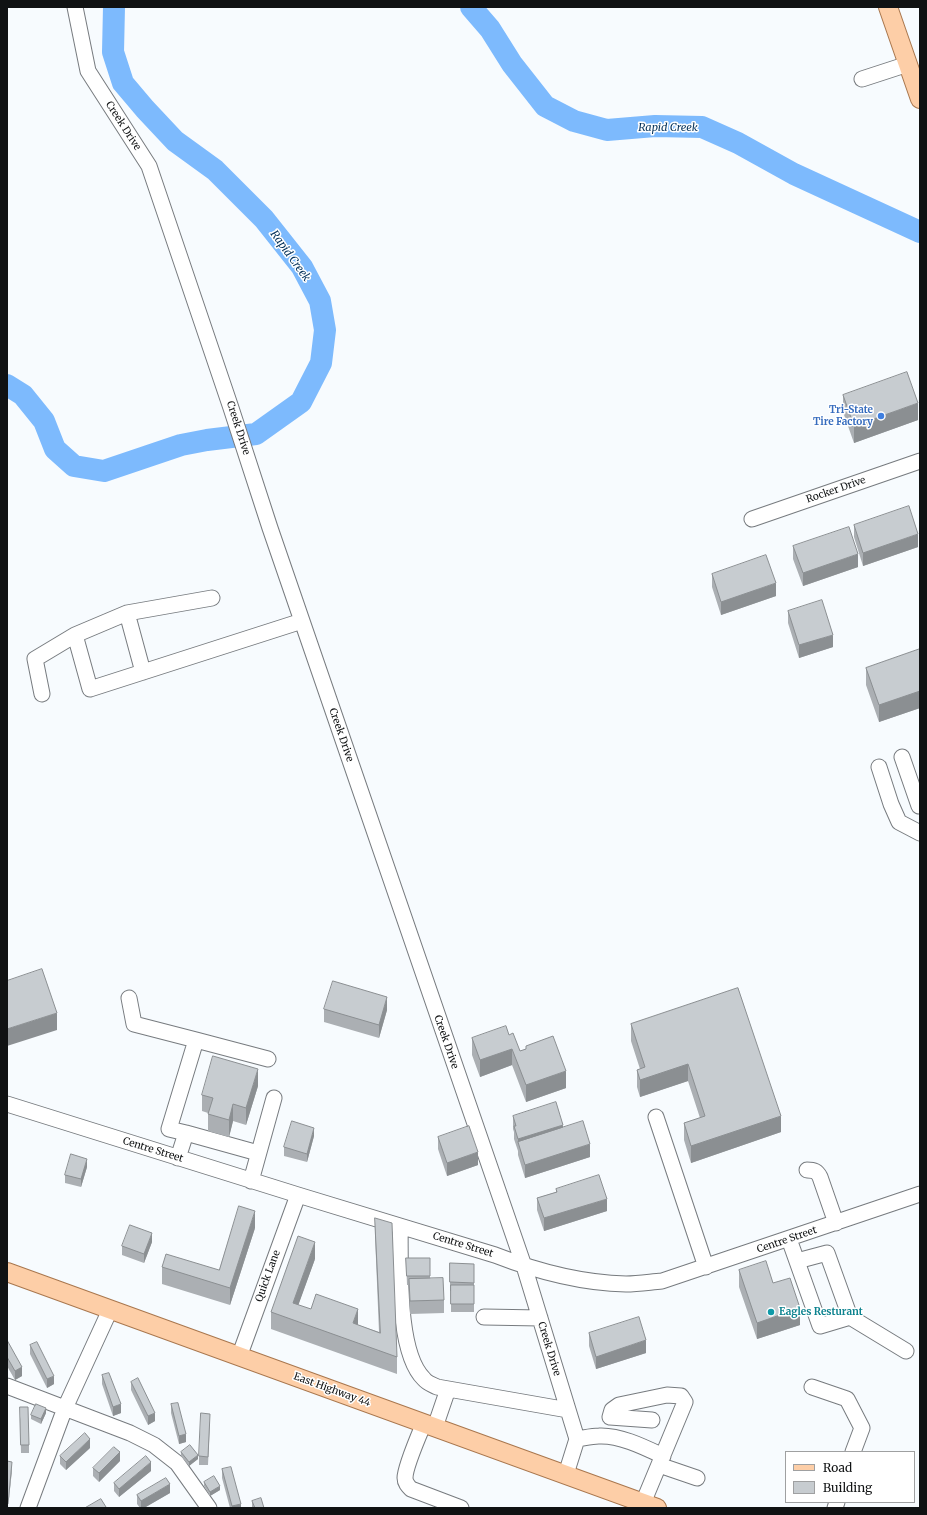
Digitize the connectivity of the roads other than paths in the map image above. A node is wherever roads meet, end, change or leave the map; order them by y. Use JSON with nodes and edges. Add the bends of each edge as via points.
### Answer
{"nodes":[{"id":1,"x":75,"y":7,"type":"edge"},
{"id":2,"x":888,"y":7,"type":"edge"},
{"id":3,"x":908,"y":64,"type":"junction"},
{"id":4,"x":862,"y":80,"type":"dead end"},
{"id":5,"x":920,"y":99,"type":"edge"},
{"id":6,"x":920,"y":461,"type":"edge"},
{"id":7,"x":752,"y":519,"type":"dead end"},
{"id":8,"x":212,"y":598,"type":"dead end"},
{"id":9,"x":127,"y":613,"type":"junction"},
{"id":10,"x":302,"y":621,"type":"junction"},
{"id":11,"x":75,"y":635,"type":"junction"},
{"id":12,"x":143,"y":672,"type":"junction"},
{"id":13,"x":42,"y":694,"type":"dead end"},
{"id":14,"x":902,"y":757,"type":"dead end"},
{"id":15,"x":879,"y":768,"type":"dead end"},
{"id":16,"x":919,"y":806,"type":"edge"},
{"id":17,"x":896,"y":816,"type":"junction"},
{"id":18,"x":920,"y":833,"type":"edge"},
{"id":19,"x":129,"y":998,"type":"dead end"},
{"id":20,"x":196,"y":1040,"type":"junction"},
{"id":21,"x":268,"y":1059,"type":"dead end"},
{"id":22,"x":274,"y":1098,"type":"dead end"},
{"id":23,"x":7,"y":1104,"type":"edge"},
{"id":24,"x":656,"y":1117,"type":"dead end"},
{"id":25,"x":186,"y":1133,"type":"junction"},
{"id":26,"x":258,"y":1153,"type":"junction"},
{"id":27,"x":178,"y":1158,"type":"junction"},
{"id":28,"x":807,"y":1170,"type":"dead end"},
{"id":29,"x":250,"y":1181,"type":"junction"},
{"id":30,"x":920,"y":1194,"type":"edge"},
{"id":31,"x":298,"y":1195,"type":"junction"},
{"id":32,"x":836,"y":1223,"type":"junction"},
{"id":33,"x":400,"y":1226,"type":"junction"},
{"id":34,"x":789,"y":1239,"type":"junction"},
{"id":35,"x":797,"y":1261,"type":"junction"},
{"id":36,"x":524,"y":1266,"type":"junction"},
{"id":37,"x":706,"y":1267,"type":"junction"},
{"id":38,"x":7,"y":1272,"type":"edge"},
{"id":39,"x":110,"y":1310,"type":"junction"},
{"id":40,"x":484,"y":1317,"type":"dead end"},
{"id":41,"x":850,"y":1317,"type":"junction"},
{"id":42,"x":540,"y":1318,"type":"junction"},
{"id":43,"x":906,"y":1351,"type":"dead end"},
{"id":44,"x":239,"y":1357,"type":"junction"},
{"id":45,"x":7,"y":1386,"type":"edge"},
{"id":46,"x":812,"y":1387,"type":"dead end"},
{"id":47,"x":448,"y":1389,"type":"junction"},
{"id":48,"x":65,"y":1408,"type":"junction"},
{"id":49,"x":568,"y":1410,"type":"junction"},
{"id":50,"x":652,"y":1420,"type":"dead end"},
{"id":51,"x":430,"y":1425,"type":"junction"},
{"id":52,"x":577,"y":1439,"type":"junction"},
{"id":53,"x":854,"y":1451,"type":"edge"},
{"id":54,"x":661,"y":1460,"type":"junction"},
{"id":55,"x":566,"y":1474,"type":"junction"},
{"id":56,"x":697,"y":1478,"type":"dead end"},
{"id":57,"x":652,"y":1506,"type":"edge"},
{"id":58,"x":28,"y":1508,"type":"edge"},
{"id":59,"x":209,"y":1508,"type":"edge"},
{"id":60,"x":461,"y":1508,"type":"edge"}],
"edges":[{"from":1,"to":10,"type":"street","name":"Creek Drive","via":[[88,71],[149,166]]},
{"from":2,"to":3,"type":"main road"},
{"from":3,"to":4,"type":"street"},
{"from":3,"to":5,"type":"main road"},
{"from":6,"to":7,"type":"street","name":"Rocker Drive"},
{"from":8,"to":9,"type":"street"},
{"from":9,"to":11,"type":"street"},
{"from":9,"to":12,"type":"street"},
{"from":10,"to":12,"type":"street"},
{"from":10,"to":36,"type":"street","name":"Creek Drive"},
{"from":11,"to":12,"type":"street","via":[[90,689]]},
{"from":11,"to":13,"type":"street","via":[[35,659]]},
{"from":14,"to":16,"type":"street"},
{"from":15,"to":17,"type":"street"},
{"from":16,"to":17,"type":"street"},
{"from":17,"to":18,"type":"street","via":[[899,822]]},
{"from":19,"to":20,"type":"street","via":[[134,1024]]},
{"from":20,"to":21,"type":"street"},
{"from":20,"to":25,"type":"street","via":[[169,1129]]},
{"from":22,"to":26,"type":"street"},
{"from":23,"to":27,"type":"street","name":"Centre Street"},
{"from":24,"to":37,"type":"street"},
{"from":25,"to":26,"type":"street"},
{"from":25,"to":27,"type":"street"},
{"from":26,"to":29,"type":"street"},
{"from":27,"to":29,"type":"street","name":"Centre Street"},
{"from":28,"to":32,"type":"street","via":[[817,1172],[820,1177]]},
{"from":29,"to":31,"type":"street","name":"Centre Street"},
{"from":30,"to":32,"type":"street","name":"Centre Street"},
{"from":31,"to":33,"type":"street","name":"Centre Street"},
{"from":31,"to":44,"type":"street","name":"Quick Lane"},
{"from":32,"to":34,"type":"street","name":"Centre Street"},
{"from":33,"to":36,"type":"street","name":"Centre Street"},
{"from":33,"to":47,"type":"street","via":[[402,1322],[409,1352],[418,1373],[425,1380],[437,1387]]},
{"from":34,"to":35,"type":"street"},
{"from":34,"to":37,"type":"street","name":"Centre Street"},
{"from":35,"to":41,"type":"street","via":[[826,1253]]},
{"from":35,"to":41,"type":"street","via":[[820,1326]]},
{"from":36,"to":37,"type":"street","name":"Centre Street","via":[[596,1282],[628,1284],[662,1281]]},
{"from":36,"to":42,"type":"street","name":"Creek Drive"},
{"from":38,"to":39,"type":"main road","name":"East Highway 44"},
{"from":39,"to":44,"type":"main road","name":"East Highway 44"},
{"from":39,"to":48,"type":"street"},
{"from":40,"to":42,"type":"street"},
{"from":41,"to":43,"type":"street"},
{"from":42,"to":49,"type":"street","name":"Creek Drive"},
{"from":44,"to":51,"type":"main road","name":"East Highway 44"},
{"from":45,"to":48,"type":"street"},
{"from":46,"to":53,"type":"street","via":[[847,1399],[862,1428]]},
{"from":47,"to":49,"type":"street"},
{"from":47,"to":51,"type":"street"},
{"from":48,"to":58,"type":"street"},
{"from":48,"to":59,"type":"street","via":[[154,1445],[177,1463]]},
{"from":49,"to":52,"type":"street","name":"Creek Drive"},
{"from":50,"to":54,"type":"street","via":[[610,1417],[612,1410],[619,1405],[667,1395],[681,1396],[685,1402]]},
{"from":51,"to":55,"type":"main road","name":"East Highway 44"},
{"from":51,"to":60,"type":"street","via":[[407,1470],[406,1485]]},
{"from":52,"to":54,"type":"street","via":[[600,1436],[620,1439],[649,1449]]},
{"from":52,"to":55,"type":"street"},
{"from":54,"to":56,"type":"street"},
{"from":54,"to":57,"type":"street"},
{"from":55,"to":57,"type":"main road","name":"East Highway 44"}]}
